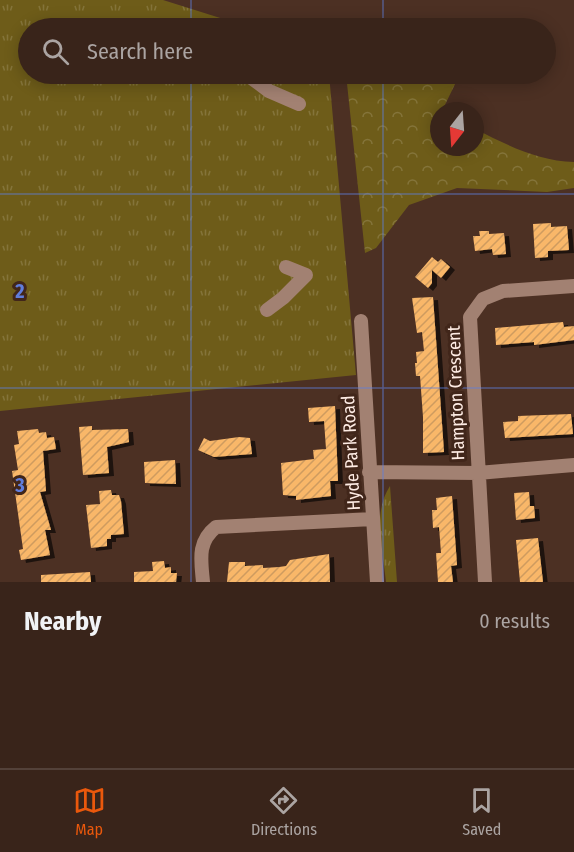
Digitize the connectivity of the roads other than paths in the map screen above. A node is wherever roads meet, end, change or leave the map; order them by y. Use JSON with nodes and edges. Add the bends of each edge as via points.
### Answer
{"nodes":[{"id":1,"x":260,"y":84,"type":"edge"},
{"id":2,"x":299,"y":104,"type":"dead end"},
{"id":3,"x":286,"y":267,"type":"dead end"},
{"id":4,"x":574,"y":286,"type":"edge"},
{"id":5,"x":267,"y":310,"type":"dead end"},
{"id":6,"x":361,"y":321,"type":"dead end"},
{"id":7,"x":574,"y":465,"type":"edge"},
{"id":8,"x":369,"y":472,"type":"junction"},
{"id":9,"x":478,"y":472,"type":"junction"},
{"id":10,"x":373,"y":519,"type":"junction"},
{"id":11,"x":203,"y":582,"type":"edge"},
{"id":12,"x":377,"y":582,"type":"edge"},
{"id":13,"x":485,"y":582,"type":"edge"}],
"edges":[{"from":1,"to":2,"type":"street"},
{"from":3,"to":5,"type":"street","via":[[306,275]]},
{"from":4,"to":9,"type":"street","name":"Hampton Crescent","via":[[503,291],[483,298],[470,317]]},
{"from":6,"to":8,"type":"street","name":"Hyde Park Road"},
{"from":7,"to":9,"type":"street"},
{"from":8,"to":9,"type":"street"},
{"from":8,"to":10,"type":"street","name":"Hyde Park Road"},
{"from":9,"to":13,"type":"street","name":"Hampton Crescent"},
{"from":10,"to":11,"type":"street","via":[[216,527],[205,536],[200,553]]},
{"from":10,"to":12,"type":"street","name":"Hyde Park Road"}]}
